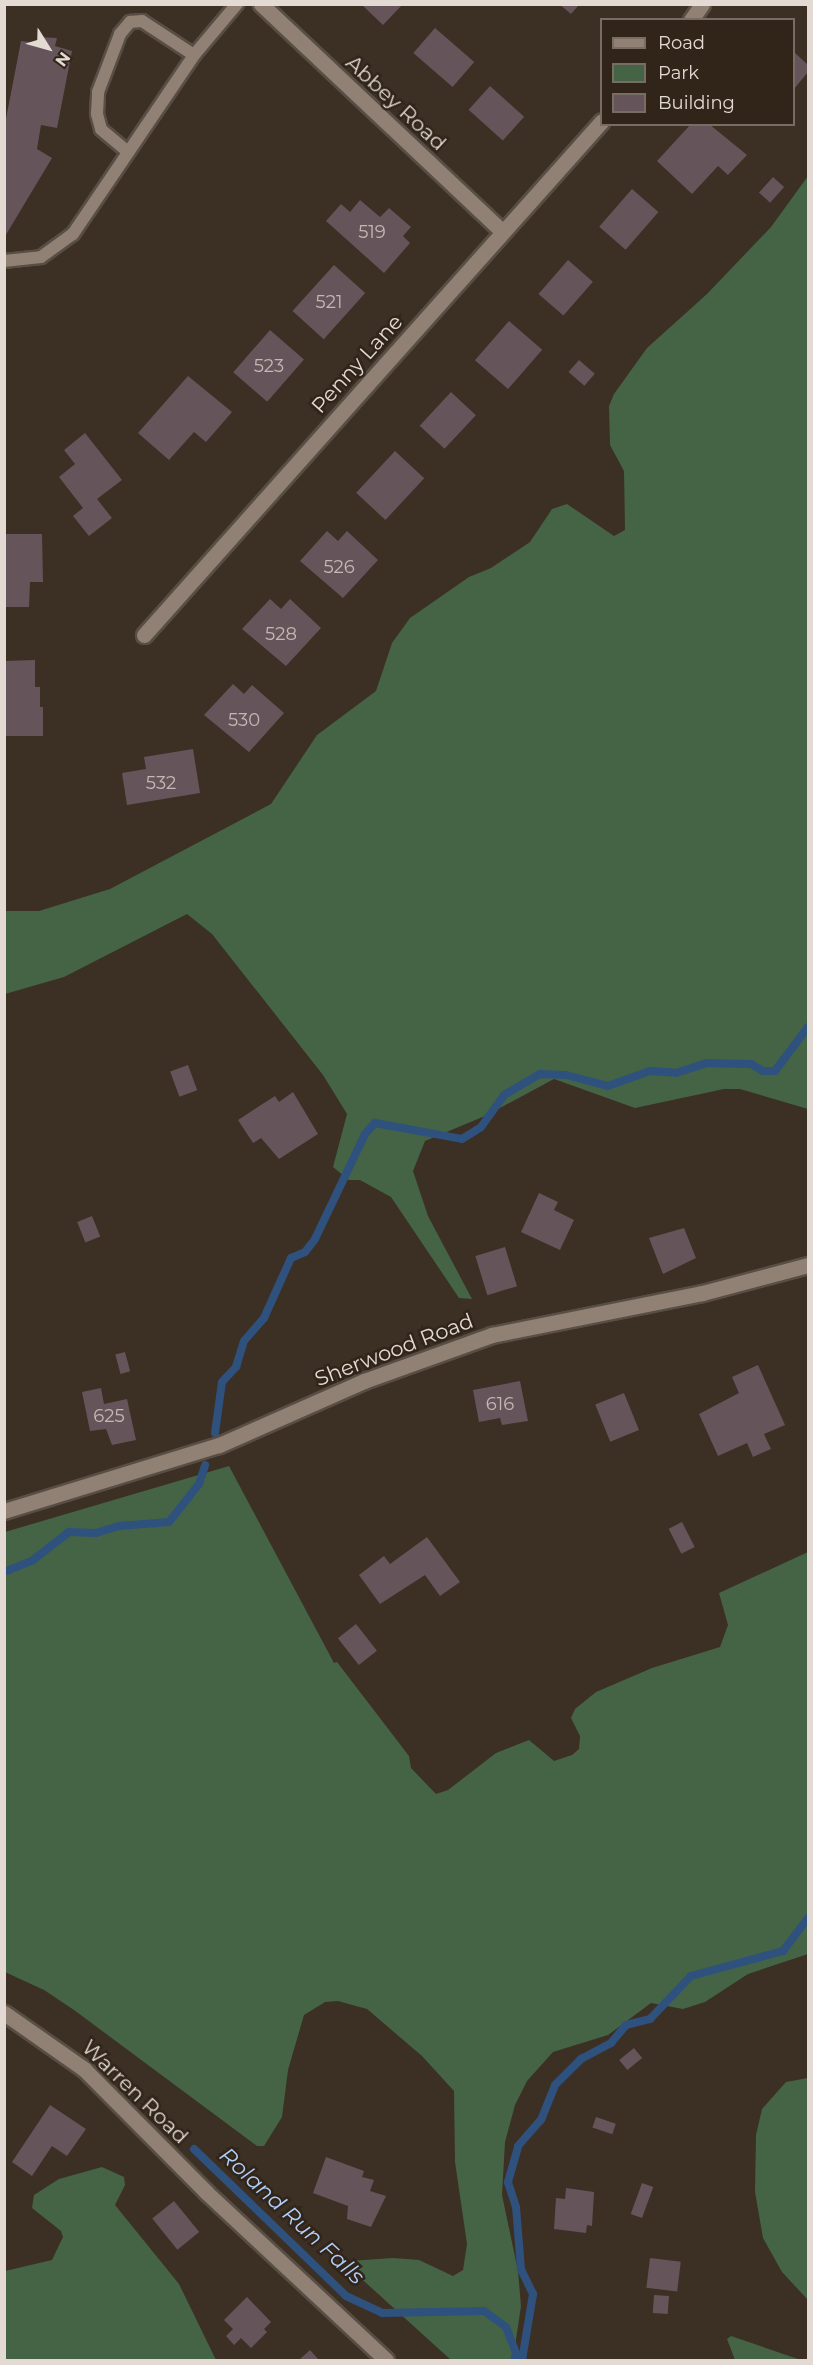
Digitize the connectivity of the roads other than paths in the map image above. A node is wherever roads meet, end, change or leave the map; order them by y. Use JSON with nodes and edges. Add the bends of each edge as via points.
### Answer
{"nodes":[{"id":1,"x":237,"y":4,"type":"edge"},
{"id":2,"x":261,"y":4,"type":"edge"},
{"id":3,"x":702,"y":4,"type":"edge"},
{"id":4,"x":692,"y":18,"type":"edge"},
{"id":5,"x":194,"y":55,"type":"junction"},
{"id":6,"x":600,"y":123,"type":"edge"},
{"id":7,"x":128,"y":152,"type":"junction"},
{"id":8,"x":503,"y":232,"type":"junction"},
{"id":9,"x":4,"y":261,"type":"edge"},
{"id":10,"x":144,"y":635,"type":"dead end"},
{"id":11,"x":808,"y":1265,"type":"edge"},
{"id":12,"x":4,"y":1511,"type":"edge"},
{"id":13,"x":4,"y":2013,"type":"edge"},
{"id":14,"x":386,"y":2361,"type":"edge"}],
"edges":[{"from":1,"to":5,"type":"lane"},
{"from":2,"to":8,"type":"street","name":"Abbey Road"},
{"from":3,"to":4,"type":"street"},
{"from":5,"to":7,"type":"lane"},
{"from":5,"to":7,"type":"lane","via":[[142,21],[130,22],[120,34],[98,92],[97,114],[101,129]]},
{"from":6,"to":8,"type":"street","name":"Penny Lane"},
{"from":7,"to":9,"type":"lane","via":[[73,234],[41,257]]},
{"from":8,"to":10,"type":"street","name":"Penny Lane"},
{"from":11,"to":12,"type":"street","name":"Sherwood Road","via":[[712,1291],[492,1335],[364,1381],[219,1445]]},
{"from":13,"to":14,"type":"street","name":"Warren Road","via":[[84,2069],[206,2192]]}]}
